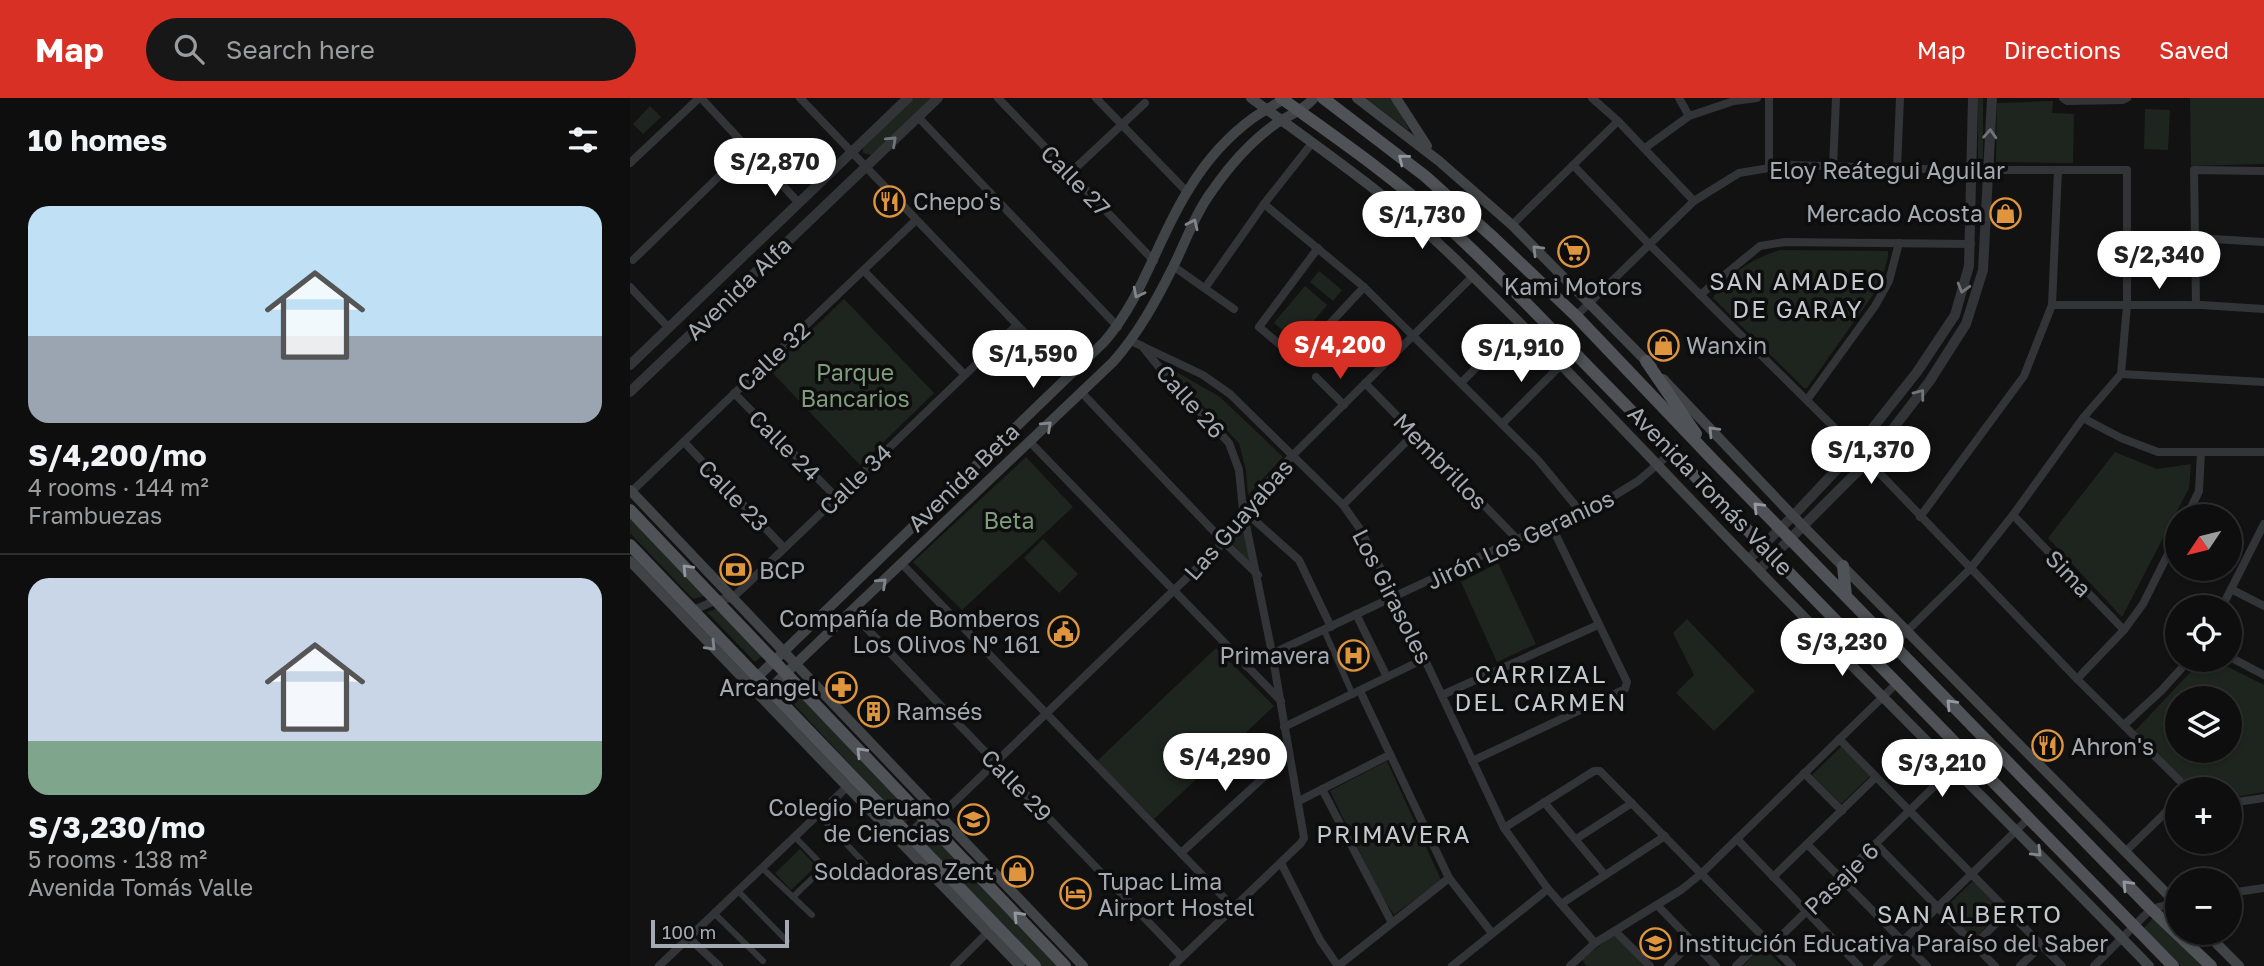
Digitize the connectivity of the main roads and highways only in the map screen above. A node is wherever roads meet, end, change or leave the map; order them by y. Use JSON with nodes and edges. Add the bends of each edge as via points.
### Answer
{"nodes":[{"id":1,"x":1251,"y":98,"type":"edge"},
{"id":2,"x":1314,"y":98,"type":"edge"},
{"id":3,"x":1323,"y":98,"type":"edge"},
{"id":4,"x":1357,"y":98,"type":"edge"},
{"id":5,"x":1396,"y":98,"type":"edge"},
{"id":6,"x":1283,"y":99,"type":"edge"},
{"id":7,"x":1267,"y":109,"type":"junction"},
{"id":8,"x":1300,"y":111,"type":"junction"},
{"id":9,"x":1281,"y":120,"type":"junction"},
{"id":10,"x":1439,"y":161,"type":"junction"},
{"id":11,"x":1646,"y":361,"type":"junction"},
{"id":12,"x":1716,"y":464,"type":"junction"},
{"id":13,"x":631,"y":490,"type":"edge"},
{"id":14,"x":948,"y":493,"type":"junction"},
{"id":15,"x":962,"y":507,"type":"junction"},
{"id":16,"x":630,"y":509,"type":"edge"},
{"id":17,"x":648,"y":528,"type":"junction"},
{"id":18,"x":631,"y":553,"type":"edge"},
{"id":19,"x":1843,"y":566,"type":"junction"},
{"id":20,"x":1846,"y":596,"type":"junction"},
{"id":21,"x":1836,"y":621,"type":"junction"},
{"id":22,"x":813,"y":623,"type":"junction"},
{"id":23,"x":1821,"y":635,"type":"junction"},
{"id":24,"x":826,"y":636,"type":"junction"},
{"id":25,"x":779,"y":656,"type":"junction"},
{"id":26,"x":791,"y":669,"type":"junction"},
{"id":27,"x":753,"y":681,"type":"junction"},
{"id":28,"x":765,"y":694,"type":"junction"},
{"id":29,"x":2165,"y":891,"type":"edge"},
{"id":30,"x":992,"y":928,"type":"junction"},
{"id":31,"x":2218,"y":945,"type":"edge"},
{"id":32,"x":1017,"y":965,"type":"edge"},
{"id":33,"x":1035,"y":966,"type":"edge"},
{"id":34,"x":1065,"y":966,"type":"edge"},
{"id":35,"x":1083,"y":966,"type":"edge"},
{"id":36,"x":2149,"y":966,"type":"edge"},
{"id":37,"x":2173,"y":966,"type":"edge"},
{"id":38,"x":2211,"y":966,"type":"edge"},
{"id":39,"x":2239,"y":966,"type":"edge"}],
"edges":[{"from":1,"to":7,"type":"main road","name":"Avenida Tomás Valle"},
{"from":2,"to":8,"type":"main road","name":"Avenida Beta"},
{"from":12,"to":3,"type":"main road","name":"Avenida Tomás Valle","one_way":true,"via":[[1576,316],[1487,232]]},
{"from":4,"to":10,"type":"main road","name":"Avenida Tomás Valle"},
{"from":5,"to":10,"type":"main road"},
{"from":6,"to":7,"type":"main road","name":"Avenida Beta"},
{"from":6,"to":8,"type":"main road","name":"Avenida Tomás Valle"},
{"from":7,"to":9,"type":"main road","name":"Avenida Tomás Valle"},
{"from":7,"to":14,"type":"main road","name":"Avenida Beta","one_way":true,"via":[[1231,136],[1187,192],[1118,327]]},
{"from":8,"to":9,"type":"main road","name":"Avenida Beta"},
{"from":8,"to":21,"type":"main road","name":"Avenida Tomás Valle","via":[[1440,219]]},
{"from":15,"to":9,"type":"main road","name":"Avenida Beta","one_way":true,"via":[[1130,341],[1199,211],[1229,166]]},
{"from":9,"to":23,"type":"main road","name":"Avenida Tomás Valle","via":[[1395,206],[1448,253]]},
{"from":11,"to":10,"type":"main road","name":"Avenida Tomás Valle","one_way":true,"via":[[1512,225]]},
{"from":11,"to":12,"type":"main road"},
{"from":19,"to":11,"type":"main road","name":"Avenida Tomás Valle","one_way":true},
{"from":20,"to":12,"type":"main road","name":"Avenida Tomás Valle","one_way":true},
{"from":13,"to":25,"type":"main road","via":[[732,598]]},
{"from":14,"to":15,"type":"main road"},
{"from":14,"to":22,"type":"main road","name":"Avenida Beta"},
{"from":24,"to":15,"type":"main road","name":"Avenida Beta","one_way":true},
{"from":16,"to":17,"type":"main road"},
{"from":17,"to":18,"type":"main road"},
{"from":25,"to":17,"type":"main road","one_way":true},
{"from":18,"to":27,"type":"main road","one_way":true},
{"from":19,"to":20,"type":"main road"},
{"from":19,"to":29,"type":"main road","name":"Avenida Tomás Valle"},
{"from":38,"to":20,"type":"main road","name":"Avenida Tomás Valle","one_way":true},
{"from":21,"to":23,"type":"main road"},
{"from":21,"to":37,"type":"main road","name":"Avenida Tomás Valle"},
{"from":22,"to":24,"type":"main road"},
{"from":22,"to":25,"type":"main road","name":"Avenida Beta"},
{"from":23,"to":36,"type":"main road","name":"Avenida Tomás Valle","one_way":true},
{"from":24,"to":26,"type":"main road","name":"Avenida Beta"},
{"from":25,"to":26,"type":"main road"},
{"from":25,"to":27,"type":"main road","name":"Avenida Beta"},
{"from":26,"to":28,"type":"main road","name":"Avenida Beta"},
{"from":34,"to":26,"type":"main road","one_way":true},
{"from":26,"to":35,"type":"main road"},
{"from":27,"to":28,"type":"main road"},
{"from":28,"to":30,"type":"main road"},
{"from":30,"to":32,"type":"main road"},
{"from":30,"to":33,"type":"main road"},
{"from":31,"to":39,"type":"main road"}]}
